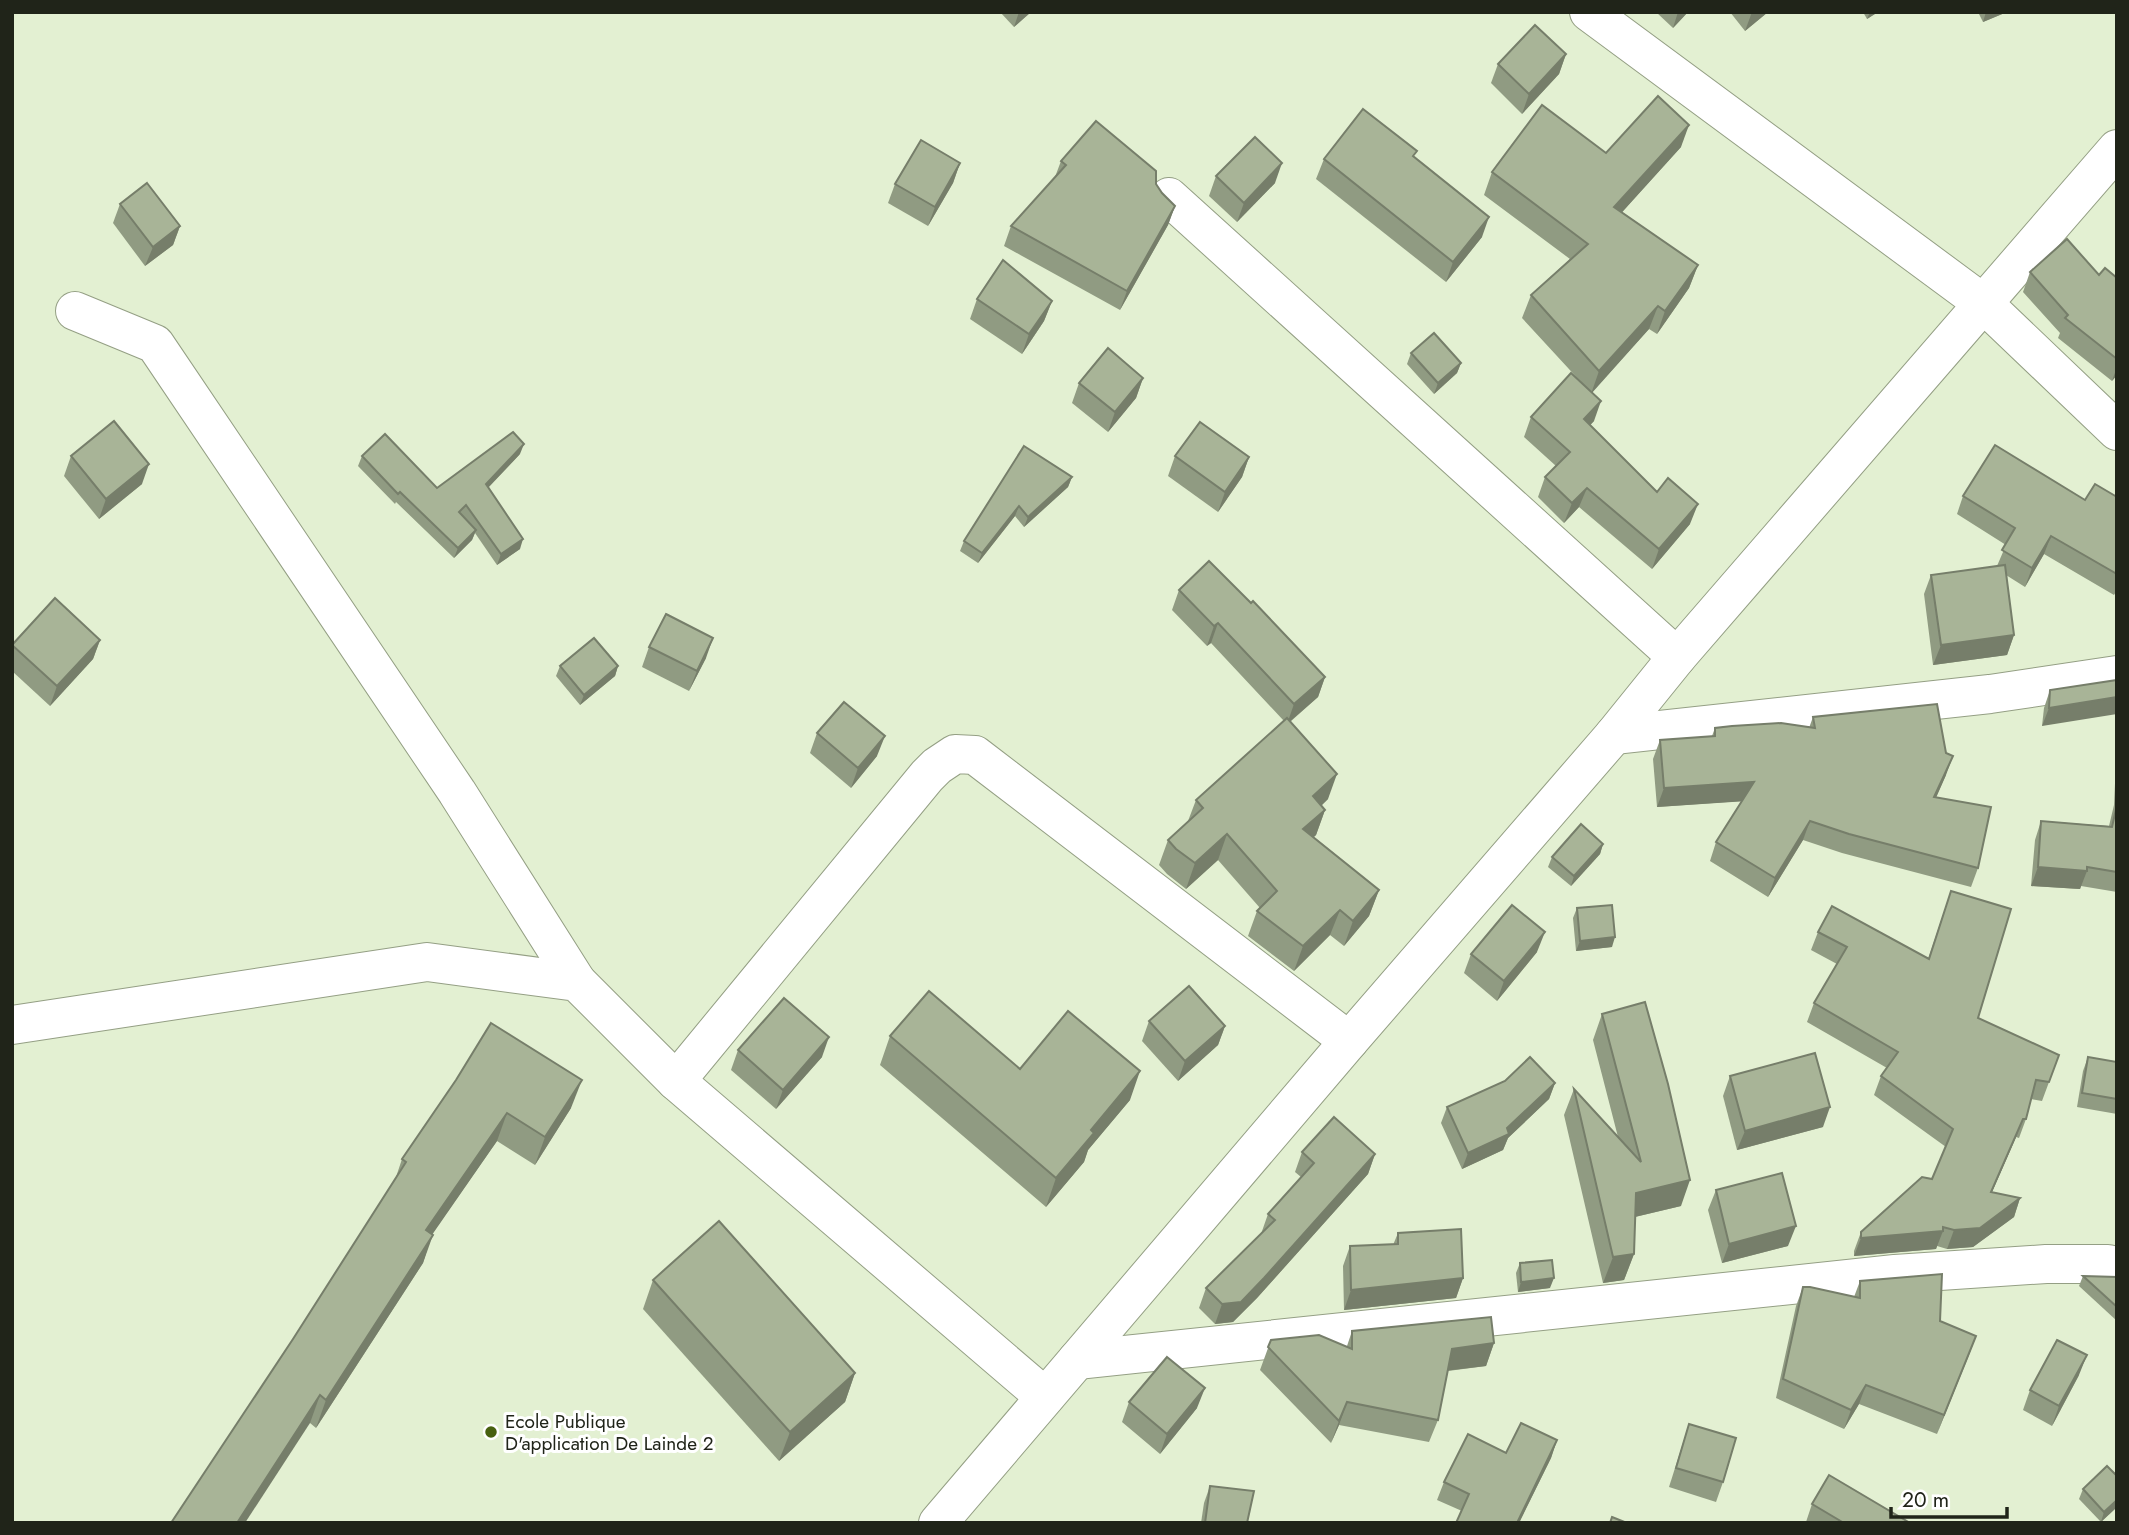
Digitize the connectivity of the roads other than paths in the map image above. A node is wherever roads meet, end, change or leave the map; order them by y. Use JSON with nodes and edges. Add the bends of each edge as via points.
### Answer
{"nodes":[{"id":1,"x":1589,"y":12,"type":"edge"},
{"id":2,"x":2117,"y":149,"type":"edge"},
{"id":3,"x":1169,"y":197,"type":"edge"},
{"id":4,"x":1984,"y":304,"type":"junction"},
{"id":5,"x":75,"y":311,"type":"dead end"},
{"id":6,"x":2117,"y":431,"type":"edge"},
{"id":7,"x":1677,"y":657,"type":"junction"},
{"id":8,"x":2117,"y":674,"type":"edge"},
{"id":9,"x":1614,"y":735,"type":"junction"},
{"id":10,"x":577,"y":982,"type":"junction"},
{"id":11,"x":12,"y":1025,"type":"edge"},
{"id":12,"x":1349,"y":1041,"type":"junction"},
{"id":13,"x":676,"y":1081,"type":"junction"},
{"id":14,"x":2117,"y":1266,"type":"edge"},
{"id":15,"x":1077,"y":1360,"type":"junction"},
{"id":16,"x":1045,"y":1397,"type":"junction"},
{"id":17,"x":938,"y":1523,"type":"edge"}],
"edges":[{"from":1,"to":4,"type":"street"},
{"from":2,"to":4,"type":"street"},
{"from":3,"to":7,"type":"street"},
{"from":4,"to":6,"type":"street"},
{"from":4,"to":7,"type":"street"},
{"from":5,"to":10,"type":"street","via":[[155,344],[457,792]]},
{"from":7,"to":9,"type":"street"},
{"from":8,"to":9,"type":"street","via":[[1990,694]]},
{"from":9,"to":12,"type":"street"},
{"from":10,"to":11,"type":"street","via":[[427,962]]},
{"from":10,"to":13,"type":"street"},
{"from":12,"to":13,"type":"street","via":[[975,755],[955,754],[927,776]]},
{"from":12,"to":15,"type":"street"},
{"from":13,"to":16,"type":"street"},
{"from":14,"to":15,"type":"street","via":[[2046,1264],[1895,1273]]},
{"from":15,"to":16,"type":"street"},
{"from":16,"to":17,"type":"street"}]}
